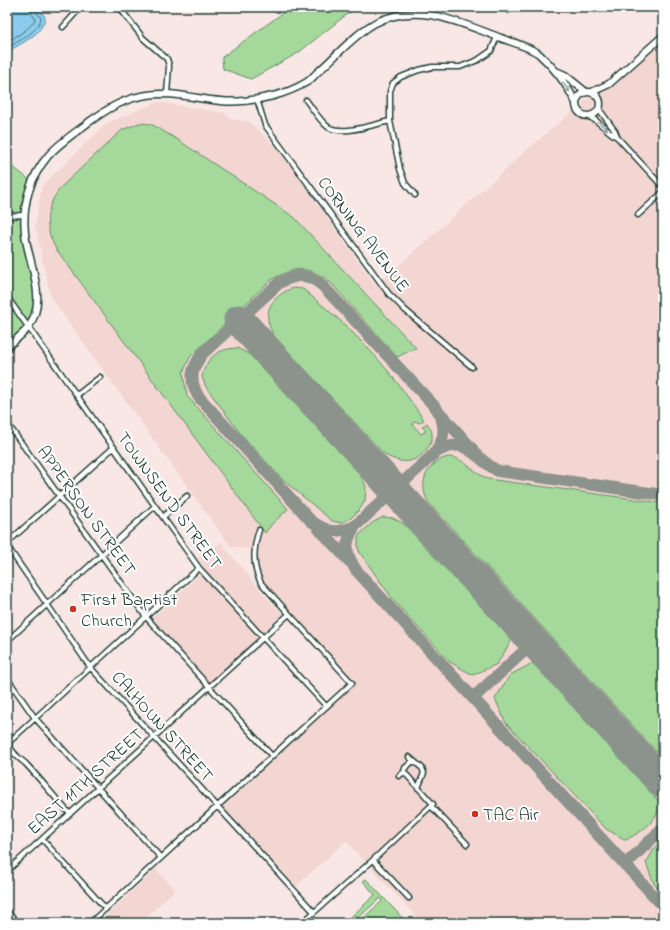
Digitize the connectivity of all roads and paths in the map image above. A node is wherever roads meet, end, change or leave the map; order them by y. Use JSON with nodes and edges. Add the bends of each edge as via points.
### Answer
{"nodes":[{"id":1,"x":81,"y":7,"type":"edge"},
{"id":2,"x":119,"y":7,"type":"edge"},
{"id":3,"x":63,"y":27,"type":"dead end"},
{"id":4,"x":663,"y":36,"type":"edge"},
{"id":5,"x":497,"y":37,"type":"junction"},
{"id":6,"x":556,"y":71,"type":"junction"},
{"id":7,"x":618,"y":76,"type":"junction"},
{"id":8,"x":589,"y":92,"type":"junction"},
{"id":9,"x":167,"y":94,"type":"junction"},
{"id":10,"x":257,"y":100,"type":"junction"},
{"id":11,"x":306,"y":100,"type":"dead end"},
{"id":12,"x":600,"y":100,"type":"junction"},
{"id":13,"x":576,"y":103,"type":"junction"},
{"id":14,"x":599,"y":109,"type":"junction"},
{"id":15,"x":589,"y":117,"type":"junction"},
{"id":16,"x":390,"y":120,"type":"junction"},
{"id":17,"x":617,"y":137,"type":"junction"},
{"id":18,"x":663,"y":187,"type":"edge"},
{"id":19,"x":663,"y":192,"type":"edge"},
{"id":20,"x":416,"y":195,"type":"dead end"},
{"id":21,"x":24,"y":215,"type":"junction"},
{"id":22,"x":638,"y":215,"type":"dead end"},
{"id":23,"x":7,"y":216,"type":"edge"},
{"id":24,"x":7,"y":297,"type":"edge"},
{"id":25,"x":28,"y":327,"type":"junction"},
{"id":26,"x":7,"y":347,"type":"edge"},
{"id":27,"x":472,"y":367,"type":"dead end"},
{"id":28,"x":100,"y":377,"type":"dead end"},
{"id":29,"x":77,"y":395,"type":"junction"},
{"id":30,"x":7,"y":423,"type":"edge"},
{"id":31,"x":114,"y":447,"type":"junction"},
{"id":32,"x":60,"y":496,"type":"junction"},
{"id":33,"x":187,"y":496,"type":"dead end"},
{"id":34,"x":155,"y":506,"type":"junction"},
{"id":35,"x":163,"y":517,"type":"junction"},
{"id":36,"x":259,"y":530,"type":"dead end"},
{"id":37,"x":7,"y":543,"type":"edge"},
{"id":38,"x":7,"y":546,"type":"edge"},
{"id":39,"x":102,"y":555,"type":"junction"},
{"id":40,"x":199,"y":568,"type":"junction"},
{"id":41,"x":47,"y":605,"type":"junction"},
{"id":42,"x":288,"y":614,"type":"junction"},
{"id":43,"x":146,"y":617,"type":"junction"},
{"id":44,"x":263,"y":638,"type":"junction"},
{"id":45,"x":7,"y":641,"type":"edge"},
{"id":46,"x":90,"y":667,"type":"junction"},
{"id":47,"x":7,"y":678,"type":"edge"},
{"id":48,"x":209,"y":687,"type":"junction"},
{"id":49,"x":326,"y":706,"type":"junction"},
{"id":50,"x":35,"y":718,"type":"junction"},
{"id":51,"x":154,"y":737,"type":"junction"},
{"id":52,"x":272,"y":756,"type":"junction"},
{"id":53,"x":409,"y":757,"type":"dead end"},
{"id":54,"x":413,"y":761,"type":"junction"},
{"id":55,"x":404,"y":772,"type":"junction"},
{"id":56,"x":399,"y":776,"type":"dead end"},
{"id":57,"x":98,"y":788,"type":"junction"},
{"id":58,"x":418,"y":788,"type":"junction"},
{"id":59,"x":217,"y":806,"type":"junction"},
{"id":60,"x":431,"y":806,"type":"junction"},
{"id":61,"x":70,"y":814,"type":"junction"},
{"id":62,"x":42,"y":839,"type":"junction"},
{"id":63,"x":466,"y":844,"type":"dead end"},
{"id":64,"x":161,"y":858,"type":"junction"},
{"id":65,"x":372,"y":860,"type":"junction"},
{"id":66,"x":7,"y":871,"type":"edge"},
{"id":67,"x":409,"y":898,"type":"dead end"},
{"id":68,"x":106,"y":908,"type":"junction"},
{"id":69,"x":7,"y":912,"type":"edge"},
{"id":70,"x":314,"y":912,"type":"junction"},
{"id":71,"x":18,"y":923,"type":"edge"},
{"id":72,"x":90,"y":923,"type":"edge"},
{"id":73,"x":302,"y":923,"type":"edge"}],
"edges":[{"from":1,"to":3,"type":"street"},
{"from":2,"to":9,"type":"street","via":[[143,38],[167,59]]},
{"from":4,"to":7,"type":"main road"},
{"from":5,"to":6,"type":"main road","via":[[537,52]]},
{"from":5,"to":10,"type":"main road","via":[[442,16],[416,13],[390,17],[364,30],[308,81],[288,91]]},
{"from":5,"to":16,"type":"street","via":[[491,51],[471,63],[457,67],[428,68],[398,79],[390,91]]},
{"from":6,"to":8,"type":"main road"},
{"from":6,"to":13,"type":"main road","one_way":true},
{"from":7,"to":8,"type":"main road","via":[[604,88]]},
{"from":7,"to":12,"type":"main road"},
{"from":8,"to":12,"type":"main road","via":[[597,95]]},
{"from":8,"to":13,"type":"main road","via":[[578,97]]},
{"from":9,"to":10,"type":"main road","via":[[230,102]]},
{"from":9,"to":21,"type":"main road","via":[[149,94],[123,101],[100,114],[57,146],[32,182]]},
{"from":10,"to":27,"type":"street","name":"CORNING AVENUE","via":[[265,124],[380,284],[405,310]]},
{"from":11,"to":16,"type":"street","via":[[322,121],[333,129],[344,130]]},
{"from":12,"to":14,"type":"main road"},
{"from":13,"to":15,"type":"main road","via":[[579,113]]},
{"from":14,"to":15,"type":"main road"},
{"from":14,"to":17,"type":"street"},
{"from":15,"to":17,"type":"street","one_way":true},
{"from":16,"to":20,"type":"street","via":[[401,173],[405,183]]},
{"from":17,"to":18,"type":"street"},
{"from":19,"to":22,"type":"street"},
{"from":21,"to":23,"type":"street"},
{"from":21,"to":25,"type":"main road","via":[[26,244],[37,294],[34,315]]},
{"from":24,"to":25,"type":"street","name":"TOWNSEND STREET"},
{"from":25,"to":26,"type":"main road"},
{"from":25,"to":29,"type":"street","name":"TOWNSEND STREET"},
{"from":28,"to":29,"type":"street"},
{"from":29,"to":31,"type":"street","name":"TOWNSEND STREET"},
{"from":30,"to":32,"type":"street","name":"APPERSON STREET"},
{"from":31,"to":32,"type":"street"},
{"from":31,"to":34,"type":"street","name":"TOWNSEND STREET"},
{"from":32,"to":37,"type":"street"},
{"from":32,"to":39,"type":"street","name":"APPERSON STREET"},
{"from":33,"to":35,"type":"street"},
{"from":34,"to":35,"type":"street","name":"TOWNSEND STREET"},
{"from":34,"to":39,"type":"street"},
{"from":35,"to":40,"type":"street","name":"TOWNSEND STREET"},
{"from":36,"to":42,"type":"street","via":[[254,553],[256,573],[261,583]]},
{"from":38,"to":41,"type":"street","name":"CALHOUN STREET"},
{"from":39,"to":41,"type":"street"},
{"from":39,"to":43,"type":"street","name":"APPERSON STREET"},
{"from":40,"to":43,"type":"street"},
{"from":40,"to":44,"type":"street","name":"TOWNSEND STREET"},
{"from":41,"to":45,"type":"street"},
{"from":41,"to":46,"type":"street","name":"CALHOUN STREET"},
{"from":42,"to":44,"type":"street","name":"EAST 11TH STREET"},
{"from":42,"to":49,"type":"street","via":[[352,683]]},
{"from":43,"to":46,"type":"street"},
{"from":43,"to":48,"type":"street","name":"APPERSON STREET"},
{"from":44,"to":48,"type":"street","name":"EAST 11TH STREET"},
{"from":44,"to":49,"type":"street","name":"TOWNSEND STREET"},
{"from":46,"to":50,"type":"street"},
{"from":46,"to":51,"type":"street","name":"CALHOUN STREET"},
{"from":47,"to":50,"type":"street"},
{"from":48,"to":51,"type":"street","name":"EAST 11TH STREET"},
{"from":48,"to":52,"type":"street","name":"APPERSON STREET"},
{"from":49,"to":52,"type":"street"},
{"from":50,"to":57,"type":"street"},
{"from":50,"to":61,"type":"street","via":[[9,741],[9,745]]},
{"from":51,"to":57,"type":"street","name":"EAST 11TH STREET"},
{"from":51,"to":59,"type":"street","name":"CALHOUN STREET"},
{"from":52,"to":59,"type":"street"},
{"from":53,"to":54,"type":"street"},
{"from":54,"to":55,"type":"street"},
{"from":54,"to":58,"type":"street","via":[[424,773]]},
{"from":55,"to":56,"type":"street"},
{"from":55,"to":58,"type":"street"},
{"from":57,"to":61,"type":"street","name":"EAST 11TH STREET"},
{"from":57,"to":64,"type":"street"},
{"from":58,"to":60,"type":"street","via":[[433,804]]},
{"from":59,"to":64,"type":"street"},
{"from":59,"to":70,"type":"street","name":"CALHOUN STREET"},
{"from":60,"to":63,"type":"street"},
{"from":60,"to":65,"type":"street"},
{"from":61,"to":62,"type":"street","name":"EAST 11TH STREET"},
{"from":62,"to":66,"type":"street","name":"EAST 11TH STREET"},
{"from":62,"to":68,"type":"street"},
{"from":64,"to":68,"type":"street"},
{"from":65,"to":67,"type":"street"},
{"from":65,"to":70,"type":"street"},
{"from":68,"to":72,"type":"street"},
{"from":69,"to":71,"type":"street"},
{"from":70,"to":73,"type":"street"}]}
